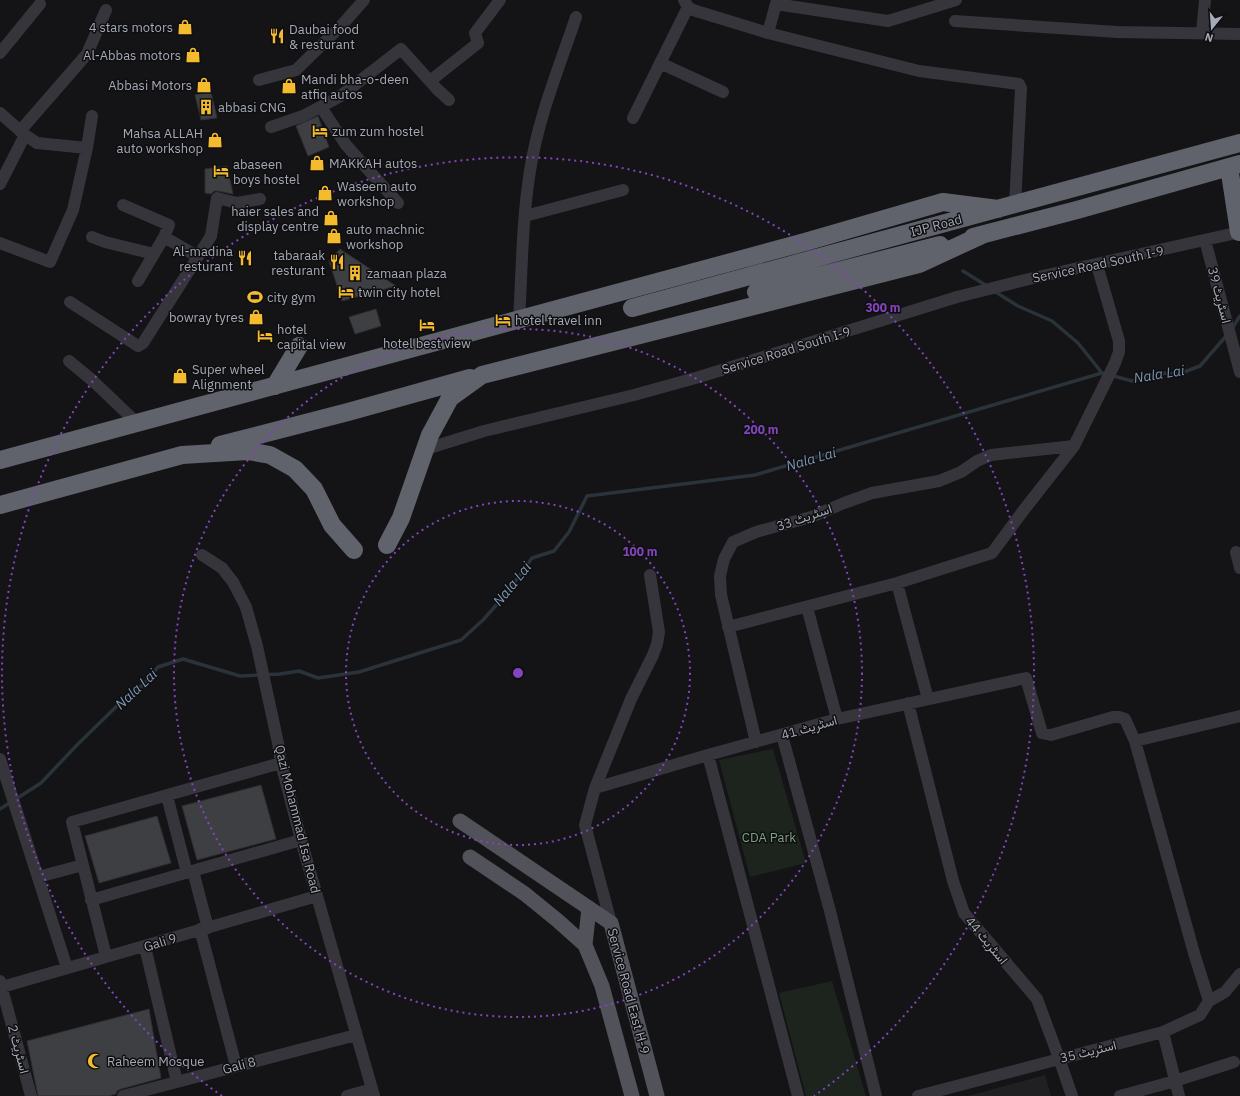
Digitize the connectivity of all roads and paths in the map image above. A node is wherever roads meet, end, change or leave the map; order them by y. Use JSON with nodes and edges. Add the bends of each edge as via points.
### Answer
{"nodes":[{"id":1,"x":364,"y":0,"type":"edge"},
{"id":2,"x":500,"y":0,"type":"edge"},
{"id":3,"x":956,"y":0,"type":"edge"},
{"id":4,"x":1205,"y":0,"type":"edge"},
{"id":5,"x":776,"y":2,"type":"edge"},
{"id":6,"x":40,"y":4,"type":"dead end"},
{"id":7,"x":686,"y":4,"type":"edge"},
{"id":8,"x":106,"y":10,"type":"dead end"},
{"id":9,"x":576,"y":17,"type":"dead end"},
{"id":10,"x":955,"y":21,"type":"dead end"},
{"id":11,"x":768,"y":33,"type":"junction"},
{"id":12,"x":1202,"y":33,"type":"junction"},
{"id":13,"x":1240,"y":34,"type":"edge"},
{"id":14,"x":0,"y":53,"type":"edge"},
{"id":15,"x":660,"y":64,"type":"junction"},
{"id":16,"x":259,"y":80,"type":"dead end"},
{"id":17,"x":430,"y":81,"type":"junction"},
{"id":18,"x":723,"y":92,"type":"dead end"},
{"id":19,"x":450,"y":100,"type":"dead end"},
{"id":20,"x":321,"y":107,"type":"junction"},
{"id":21,"x":0,"y":113,"type":"edge"},
{"id":22,"x":92,"y":116,"type":"dead end"},
{"id":23,"x":633,"y":118,"type":"dead end"},
{"id":24,"x":271,"y":127,"type":"dead end"},
{"id":25,"x":22,"y":133,"type":"junction"},
{"id":26,"x":1240,"y":143,"type":"edge"},
{"id":27,"x":88,"y":148,"type":"junction"},
{"id":28,"x":1234,"y":165,"type":"edge"},
{"id":29,"x":1,"y":178,"type":"edge"},
{"id":30,"x":623,"y":190,"type":"dead end"},
{"id":31,"x":260,"y":199,"type":"dead end"},
{"id":32,"x":398,"y":203,"type":"dead end"},
{"id":33,"x":122,"y":205,"type":"dead end"},
{"id":34,"x":1006,"y":207,"type":"junction"},
{"id":35,"x":525,"y":216,"type":"junction"},
{"id":36,"x":1240,"y":232,"type":"edge"},
{"id":37,"x":984,"y":234,"type":"junction"},
{"id":38,"x":164,"y":236,"type":"junction"},
{"id":39,"x":92,"y":237,"type":"dead end"},
{"id":40,"x":1205,"y":240,"type":"junction"},
{"id":41,"x":0,"y":243,"type":"edge"},
{"id":42,"x":154,"y":254,"type":"junction"},
{"id":43,"x":197,"y":256,"type":"junction"},
{"id":44,"x":1097,"y":265,"type":"junction"},
{"id":45,"x":138,"y":281,"type":"dead end"},
{"id":46,"x":70,"y":302,"type":"dead end"},
{"id":47,"x":519,"y":320,"type":"junction"},
{"id":48,"x":299,"y":346,"type":"dead end"},
{"id":49,"x":68,"y":361,"type":"dead end"},
{"id":50,"x":1240,"y":372,"type":"edge"},
{"id":51,"x":482,"y":375,"type":"junction"},
{"id":52,"x":275,"y":386,"type":"junction"},
{"id":53,"x":137,"y":423,"type":"junction"},
{"id":54,"x":1074,"y":446,"type":"junction"},
{"id":55,"x":426,"y":449,"type":"junction"},
{"id":56,"x":182,"y":455,"type":"junction"},
{"id":57,"x":0,"y":460,"type":"edge"},
{"id":58,"x":0,"y":505,"type":"edge"},
{"id":59,"x":388,"y":545,"type":"dead end"},
{"id":60,"x":354,"y":550,"type":"dead end"},
{"id":61,"x":1236,"y":552,"type":"dead end"},
{"id":62,"x":202,"y":555,"type":"dead end"},
{"id":63,"x":1240,"y":568,"type":"edge"},
{"id":64,"x":650,"y":575,"type":"dead end"},
{"id":65,"x":897,"y":583,"type":"junction"},
{"id":66,"x":807,"y":607,"type":"junction"},
{"id":67,"x":728,"y":627,"type":"junction"},
{"id":68,"x":928,"y":699,"type":"junction"},
{"id":69,"x":908,"y":703,"type":"junction"},
{"id":70,"x":1240,"y":716,"type":"edge"},
{"id":71,"x":837,"y":719,"type":"junction"},
{"id":72,"x":782,"y":735,"type":"junction"},
{"id":73,"x":1135,"y":741,"type":"junction"},
{"id":74,"x":756,"y":742,"type":"junction"},
{"id":75,"x":708,"y":755,"type":"junction"},
{"id":76,"x":0,"y":759,"type":"edge"},
{"id":77,"x":281,"y":763,"type":"junction"},
{"id":78,"x":595,"y":788,"type":"junction"},
{"id":79,"x":167,"y":796,"type":"junction"},
{"id":80,"x":460,"y":821,"type":"dead end"},
{"id":81,"x":301,"y":840,"type":"junction"},
{"id":82,"x":470,"y":857,"type":"dead end"},
{"id":83,"x":83,"y":865,"type":"junction"},
{"id":84,"x":190,"y":872,"type":"junction"},
{"id":85,"x":38,"y":878,"type":"junction"},
{"id":86,"x":317,"y":896,"type":"junction"},
{"id":87,"x":91,"y":900,"type":"junction"},
{"id":88,"x":589,"y":908,"type":"junction"},
{"id":89,"x":611,"y":923,"type":"junction"},
{"id":90,"x":204,"y":928,"type":"junction"},
{"id":91,"x":585,"y":945,"type":"junction"},
{"id":92,"x":145,"y":947,"type":"junction"},
{"id":93,"x":106,"y":956,"type":"junction"},
{"id":94,"x":67,"y":968,"type":"junction"},
{"id":95,"x":1240,"y":974,"type":"edge"},
{"id":96,"x":1,"y":983,"type":"edge"},
{"id":97,"x":1209,"y":1001,"type":"junction"},
{"id":98,"x":1164,"y":1032,"type":"junction"},
{"id":99,"x":356,"y":1035,"type":"junction"},
{"id":100,"x":1059,"y":1058,"type":"junction"},
{"id":101,"x":1234,"y":1062,"type":"dead end"},
{"id":102,"x":236,"y":1066,"type":"junction"},
{"id":103,"x":1175,"y":1080,"type":"junction"},
{"id":104,"x":177,"y":1082,"type":"junction"},
{"id":105,"x":373,"y":1093,"type":"edge"},
{"id":106,"x":31,"y":1096,"type":"edge"},
{"id":107,"x":123,"y":1096,"type":"edge"},
{"id":108,"x":347,"y":1096,"type":"edge"},
{"id":109,"x":632,"y":1096,"type":"edge"},
{"id":110,"x":657,"y":1096,"type":"edge"},
{"id":111,"x":798,"y":1096,"type":"edge"},
{"id":112,"x":876,"y":1096,"type":"edge"},
{"id":113,"x":918,"y":1096,"type":"edge"},
{"id":114,"x":1072,"y":1096,"type":"edge"},
{"id":115,"x":1120,"y":1096,"type":"edge"},
{"id":116,"x":1179,"y":1096,"type":"edge"}],
"edges":[{"from":1,"to":16,"type":"street","via":[[296,70]]},
{"from":2,"to":17,"type":"street","via":[[475,33],[478,43]]},
{"from":3,"to":5,"type":"street","via":[[888,21]]},
{"from":4,"to":12,"type":"street"},
{"from":5,"to":11,"type":"street"},
{"from":6,"to":14,"type":"street"},
{"from":7,"to":11,"type":"street"},
{"from":7,"to":15,"type":"street"},
{"from":8,"to":25,"type":"street","via":[[87,54]]},
{"from":9,"to":35,"type":"street","via":[[541,123],[530,170]]},
{"from":10,"to":12,"type":"street","via":[[1117,32]]},
{"from":11,"to":34,"type":"street","via":[[919,71],[1019,84],[1022,88]]},
{"from":12,"to":13,"type":"street"},
{"from":15,"to":18,"type":"street"},
{"from":15,"to":23,"type":"street"},
{"from":17,"to":19,"type":"street"},
{"from":17,"to":20,"type":"street","via":[[401,49],[339,97]]},
{"from":20,"to":24,"type":"street"},
{"from":20,"to":32,"type":"street","via":[[346,145]]},
{"from":21,"to":25,"type":"street"},
{"from":22,"to":27,"type":"street"},
{"from":25,"to":27,"type":"street","via":[[37,143]]},
{"from":25,"to":29,"type":"street"},
{"from":26,"to":34,"type":"highway","name":"IJP Road"},
{"from":27,"to":41,"type":"street","via":[[73,210],[50,262]]},
{"from":28,"to":36,"type":"highway"},
{"from":28,"to":37,"type":"highway","name":"IJP Road"},
{"from":30,"to":35,"type":"street"},
{"from":31,"to":43,"type":"street","via":[[237,203],[218,198],[211,236]]},
{"from":33,"to":38,"type":"street","via":[[169,225]]},
{"from":34,"to":37,"type":"highway","name":"IJP Road","via":[[634,315]]},
{"from":34,"to":47,"type":"highway","via":[[943,202]]},
{"from":35,"to":47,"type":"street"},
{"from":36,"to":40,"type":"street","name":"Service Road South I-9"},
{"from":37,"to":51,"type":"highway","via":[[920,264]]},
{"from":38,"to":42,"type":"street"},
{"from":38,"to":43,"type":"street"},
{"from":39,"to":42,"type":"street"},
{"from":40,"to":44,"type":"street","name":"Service Road South I-9"},
{"from":40,"to":50,"type":"street","name":"اسٹریٹ 39"},
{"from":42,"to":45,"type":"street"},
{"from":43,"to":46,"type":"street","via":[[138,346]]},
{"from":44,"to":54,"type":"street","via":[[1119,341],[1118,352]]},
{"from":44,"to":55,"type":"street","name":"Service Road South I-9","via":[[957,297],[699,377],[484,431]]},
{"from":47,"to":52,"type":"highway"},
{"from":48,"to":52,"type":"highway"},
{"from":49,"to":53,"type":"street"},
{"from":51,"to":55,"type":"highway","via":[[450,398],[430,435]]},
{"from":51,"to":56,"type":"highway"},
{"from":52,"to":53,"type":"highway"},
{"from":53,"to":57,"type":"highway"},
{"from":54,"to":65,"type":"street","via":[[992,553]]},
{"from":54,"to":67,"type":"street","name":"اسٹریٹ 33","via":[[991,455],[939,481],[872,493],[811,517],[756,532],[733,542],[720,576]]},
{"from":55,"to":59,"type":"highway","via":[[401,518]]},
{"from":56,"to":58,"type":"highway"},
{"from":56,"to":60,"type":"highway","via":[[248,451],[270,455],[295,469],[314,490],[332,524]]},
{"from":61,"to":63,"type":"street"},
{"from":62,"to":77,"type":"street","name":"Qazi Mohammad Isa Road","via":[[222,568],[233,582],[246,607],[257,646]]},
{"from":64,"to":78,"type":"street","via":[[659,632],[657,644],[631,699]]},
{"from":65,"to":66,"type":"street"},
{"from":65,"to":68,"type":"street"},
{"from":66,"to":67,"type":"street"},
{"from":66,"to":71,"type":"street"},
{"from":67,"to":74,"type":"street","name":"اسٹریٹ 33"},
{"from":68,"to":69,"type":"street","name":"اسٹریٹ 41"},
{"from":68,"to":73,"type":"street","name":"اسٹریٹ 41","via":[[1026,678],[1042,733],[1051,735],[1119,717],[1125,719]]},
{"from":69,"to":71,"type":"street","name":"اسٹریٹ 41"},
{"from":69,"to":100,"type":"street","name":"اسٹریٹ 44","via":[[953,881],[964,913],[1037,999]]},
{"from":70,"to":73,"type":"street"},
{"from":71,"to":72,"type":"street","name":"اسٹریٹ 41"},
{"from":72,"to":74,"type":"street","name":"اسٹریٹ 41"},
{"from":72,"to":112,"type":"street","via":[[830,911]]},
{"from":73,"to":97,"type":"street"},
{"from":74,"to":75,"type":"street","name":"اسٹریٹ 41"},
{"from":75,"to":78,"type":"street","name":"اسٹریٹ 41"},
{"from":75,"to":111,"type":"street"},
{"from":76,"to":85,"type":"street"},
{"from":77,"to":79,"type":"street"},
{"from":77,"to":81,"type":"street","name":"Qazi Mohammad Isa Road"},
{"from":78,"to":89,"type":"street","via":[[585,825]]},
{"from":79,"to":83,"type":"street","via":[[72,822]]},
{"from":79,"to":84,"type":"street"},
{"from":80,"to":88,"type":"main road","name":"Service Road East H-9"},
{"from":81,"to":84,"type":"street"},
{"from":81,"to":86,"type":"street","name":"Qazi Mohammad Isa Road"},
{"from":82,"to":91,"type":"main road","name":"Service Road East H-9","via":[[525,894]]},
{"from":83,"to":85,"type":"street"},
{"from":83,"to":87,"type":"street"},
{"from":84,"to":87,"type":"street"},
{"from":84,"to":90,"type":"street"},
{"from":85,"to":94,"type":"street"},
{"from":86,"to":90,"type":"street","name":"Gali 9"},
{"from":86,"to":99,"type":"street","name":"Qazi Mohammad Isa Road"},
{"from":87,"to":93,"type":"street"},
{"from":88,"to":89,"type":"main road","name":"Service Road East H-9"},
{"from":88,"to":91,"type":"main road"},
{"from":89,"to":110,"type":"main road","name":"Service Road East H-9"},
{"from":90,"to":92,"type":"street","name":"Gali 9"},
{"from":90,"to":102,"type":"street"},
{"from":91,"to":109,"type":"main road","name":"Service Road East H-9","via":[[602,986]]},
{"from":92,"to":93,"type":"street","name":"Gali 9"},
{"from":92,"to":104,"type":"street"},
{"from":93,"to":94,"type":"street","name":"Gali 9"},
{"from":94,"to":96,"type":"street","name":"Gali 9"},
{"from":95,"to":97,"type":"street","name":"اسٹریٹ 35","via":[[1225,992]]},
{"from":96,"to":106,"type":"street","name":"اسٹریٹ 2"},
{"from":97,"to":98,"type":"street","name":"اسٹریٹ 35","via":[[1200,1015]]},
{"from":98,"to":100,"type":"street","name":"اسٹریٹ 35"},
{"from":98,"to":103,"type":"street"},
{"from":99,"to":102,"type":"street","name":"Gali 8"},
{"from":99,"to":105,"type":"street","name":"Qazi Mohammad Isa Road"},
{"from":100,"to":113,"type":"street","name":"اسٹریٹ 35"},
{"from":100,"to":114,"type":"street","name":"اسٹریٹ 44"},
{"from":101,"to":103,"type":"street"},
{"from":102,"to":104,"type":"street","name":"Gali 8"},
{"from":103,"to":115,"type":"street"},
{"from":103,"to":116,"type":"street"},
{"from":104,"to":107,"type":"street","name":"Gali 8"},
{"from":105,"to":108,"type":"street"}]}
